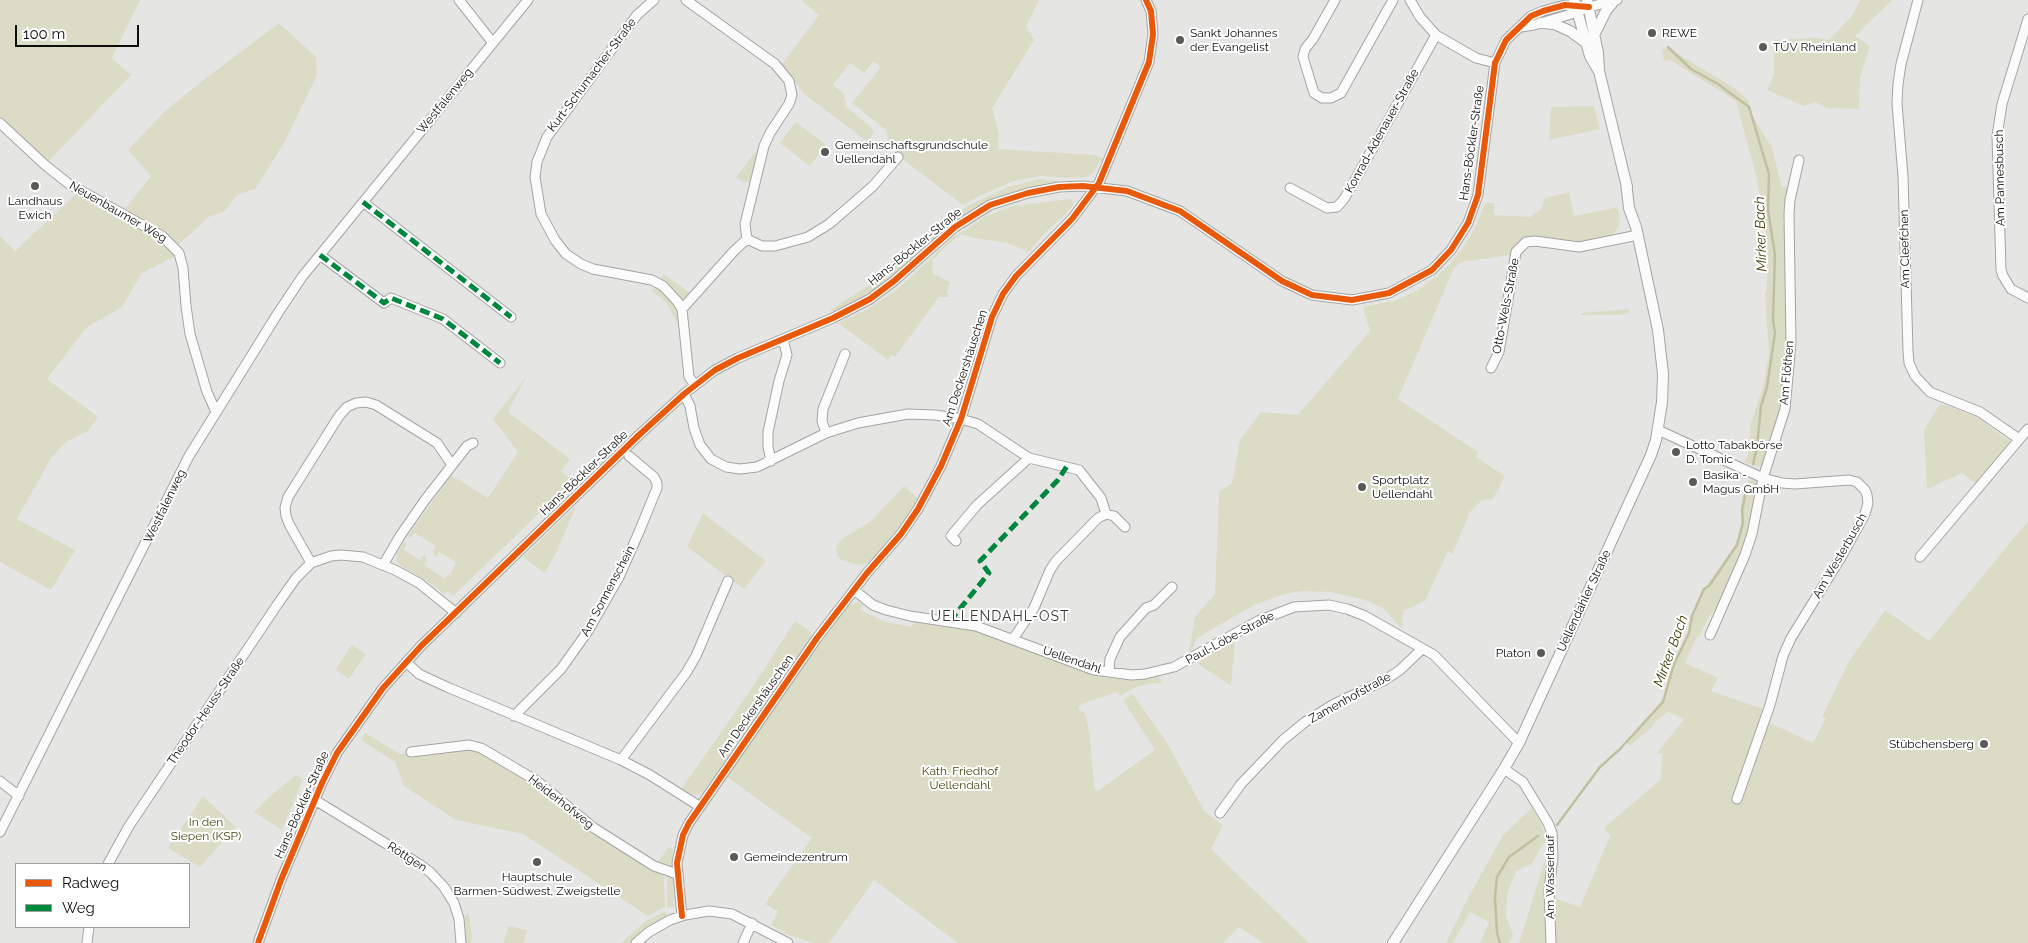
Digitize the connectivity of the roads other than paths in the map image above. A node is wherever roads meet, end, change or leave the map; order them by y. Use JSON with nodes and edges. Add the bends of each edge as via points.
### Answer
{"nodes":[{"id":1,"x":459,"y":0,"type":"edge"},
{"id":2,"x":528,"y":0,"type":"edge"},
{"id":3,"x":654,"y":0,"type":"edge"},
{"id":4,"x":686,"y":0,"type":"edge"},
{"id":5,"x":1146,"y":0,"type":"edge"},
{"id":6,"x":1335,"y":0,"type":"edge"},
{"id":7,"x":1393,"y":0,"type":"edge"},
{"id":8,"x":1410,"y":0,"type":"edge"},
{"id":9,"x":1556,"y":0,"type":"edge"},
{"id":10,"x":1615,"y":0,"type":"edge"},
{"id":11,"x":1918,"y":0,"type":"edge"},
{"id":12,"x":1588,"y":3,"type":"edge"},
{"id":13,"x":1576,"y":5,"type":"edge"},
{"id":14,"x":1542,"y":10,"type":"junction"},
{"id":15,"x":2028,"y":20,"type":"edge"},
{"id":16,"x":1541,"y":23,"type":"junction"},
{"id":17,"x":1520,"y":27,"type":"junction"},
{"id":18,"x":1436,"y":35,"type":"junction"},
{"id":19,"x":1590,"y":38,"type":"junction"},
{"id":20,"x":493,"y":43,"type":"junction"},
{"id":21,"x":1495,"y":63,"type":"junction"},
{"id":22,"x":0,"y":123,"type":"edge"},
{"id":23,"x":898,"y":157,"type":"dead end"},
{"id":24,"x":1799,"y":160,"type":"dead end"},
{"id":25,"x":1096,"y":187,"type":"junction"},
{"id":26,"x":1290,"y":188,"type":"dead end"},
{"id":27,"x":363,"y":202,"type":"junction"},
{"id":28,"x":1637,"y":231,"type":"junction"},
{"id":29,"x":747,"y":239,"type":"junction"},
{"id":30,"x":320,"y":255,"type":"junction"},
{"id":31,"x":2028,"y":298,"type":"edge"},
{"id":32,"x":682,"y":309,"type":"junction"},
{"id":33,"x":511,"y":317,"type":"dead end"},
{"id":34,"x":782,"y":339,"type":"junction"},
{"id":35,"x":845,"y":354,"type":"dead end"},
{"id":36,"x":500,"y":363,"type":"dead end"},
{"id":37,"x":1491,"y":368,"type":"dead end"},
{"id":38,"x":695,"y":385,"type":"junction"},
{"id":39,"x":684,"y":394,"type":"junction"},
{"id":40,"x":216,"y":412,"type":"junction"},
{"id":41,"x":961,"y":419,"type":"junction"},
{"id":42,"x":2028,"y":429,"type":"edge"},
{"id":43,"x":1658,"y":430,"type":"junction"},
{"id":44,"x":826,"y":433,"type":"junction"},
{"id":45,"x":2019,"y":440,"type":"junction"},
{"id":46,"x":473,"y":443,"type":"dead end"},
{"id":47,"x":629,"y":456,"type":"dead end"},
{"id":48,"x":1029,"y":458,"type":"junction"},
{"id":49,"x":771,"y":461,"type":"junction"},
{"id":50,"x":452,"y":465,"type":"junction"},
{"id":51,"x":1763,"y":478,"type":"junction"},
{"id":52,"x":1106,"y":514,"type":"junction"},
{"id":53,"x":1125,"y":527,"type":"dead end"},
{"id":54,"x":956,"y":541,"type":"dead end"},
{"id":55,"x":1920,"y":557,"type":"dead end"},
{"id":56,"x":311,"y":563,"type":"junction"},
{"id":57,"x":383,"y":565,"type":"junction"},
{"id":58,"x":728,"y":581,"type":"dead end"},
{"id":59,"x":1172,"y":587,"type":"dead end"},
{"id":60,"x":854,"y":590,"type":"junction"},
{"id":61,"x":456,"y":613,"type":"junction"},
{"id":62,"x":1710,"y":635,"type":"dead end"},
{"id":63,"x":1012,"y":639,"type":"junction"},
{"id":64,"x":1421,"y":650,"type":"junction"},
{"id":65,"x":406,"y":662,"type":"junction"},
{"id":66,"x":1162,"y":671,"type":"joint"},
{"id":67,"x":1110,"y":672,"type":"junction"},
{"id":68,"x":514,"y":716,"type":"junction"},
{"id":69,"x":1519,"y":743,"type":"junction"},
{"id":70,"x":411,"y":752,"type":"dead end"},
{"id":71,"x":620,"y":760,"type":"junction"},
{"id":72,"x":1504,"y":769,"type":"junction"},
{"id":73,"x":0,"y":781,"type":"edge"},
{"id":74,"x":19,"y":796,"type":"junction"},
{"id":75,"x":1737,"y":799,"type":"dead end"},
{"id":76,"x":315,"y":800,"type":"junction"},
{"id":77,"x":699,"y":806,"type":"junction"},
{"id":78,"x":1220,"y":813,"type":"dead end"},
{"id":79,"x":0,"y":832,"type":"edge"},
{"id":80,"x":109,"y":863,"type":"edge"},
{"id":81,"x":677,"y":874,"type":"junction"},
{"id":82,"x":682,"y":916,"type":"junction"},
{"id":83,"x":752,"y":923,"type":"junction"},
{"id":84,"x":89,"y":928,"type":"edge"},
{"id":85,"x":86,"y":943,"type":"edge"},
{"id":86,"x":258,"y":943,"type":"edge"},
{"id":87,"x":461,"y":943,"type":"edge"},
{"id":88,"x":636,"y":943,"type":"edge"},
{"id":89,"x":743,"y":943,"type":"edge"},
{"id":90,"x":788,"y":943,"type":"edge"},
{"id":91,"x":1393,"y":943,"type":"edge"},
{"id":92,"x":1551,"y":943,"type":"edge"}],
"edges":[{"from":1,"to":20,"type":"street"},
{"from":2,"to":20,"type":"street","name":"Westfalenweg"},
{"from":3,"to":32,"type":"street","name":"Kurt-Schumacher-Straße","via":[[637,15],[546,136],[535,177],[541,214],[566,254],[593,269],[652,280],[671,294]]},
{"from":4,"to":29,"type":"street","via":[[775,64],[786,75],[791,87],[790,104],[764,146],[745,224]]},
{"from":5,"to":25,"type":"street","name":"Am Deckershäuschen","via":[[1153,34],[1149,62]]},
{"from":6,"to":7,"type":"street","via":[[1303,57],[1314,92],[1322,98],[1341,93]]},
{"from":8,"to":18,"type":"street"},
{"from":9,"to":14,"type":"street"},
{"from":10,"to":12,"type":"street"},
{"from":10,"to":19,"type":"main road"},
{"from":11,"to":45,"type":"street","name":"Am Cleefchen","via":[[1898,84],[1897,104],[1904,176],[1910,363],[1915,376],[1930,392],[1980,412]]},
{"from":12,"to":13,"type":"street"},
{"from":12,"to":19,"type":"main road","name":"Uellendahler Straße"},
{"from":13,"to":14,"type":"street","name":"Hans-Böckler-Straße"},
{"from":13,"to":16,"type":"street"},
{"from":13,"to":19,"type":"main road","name":"Uellendahler Straße"},
{"from":14,"to":17,"type":"street","name":"Hans-Böckler-Straße"},
{"from":15,"to":31,"type":"street","name":"Am Pannesbusch","via":[[2002,104],[1998,136],[2002,270],[2011,289]]},
{"from":16,"to":17,"type":"street"},
{"from":16,"to":19,"type":"main road","via":[[1554,24]]},
{"from":17,"to":21,"type":"street","name":"Hans-Böckler-Straße","via":[[1506,40]]},
{"from":18,"to":21,"type":"street","via":[[1476,58]]},
{"from":18,"to":26,"type":"street","name":"Konrad-Adenauer-Straße","via":[[1344,199],[1336,207],[1327,208]]},
{"from":19,"to":28,"type":"main road","name":"Uellendahler Straße","via":[[1598,53],[1599,71],[1626,182],[1629,208]]},
{"from":20,"to":27,"type":"street","name":"Westfalenweg"},
{"from":21,"to":25,"type":"street","name":"Hans-Böckler-Straße","via":[[1478,195],[1468,222],[1451,250],[1432,270],[1389,293],[1352,300],[1312,295],[1282,281],[1180,211],[1127,191]]},
{"from":22,"to":40,"type":"street","name":"Neuenbaumer Weg","via":[[69,184],[162,236],[179,253],[190,334],[206,392]]},
{"from":23,"to":29,"type":"street","via":[[874,186],[829,224],[808,236],[775,246],[762,246]]},
{"from":24,"to":51,"type":"street","name":"Am Flöthen","via":[[1789,214],[1791,343],[1785,409]]},
{"from":25,"to":34,"type":"street","name":"Hans-Böckler-Straße","via":[[1048,189],[990,205],[954,227],[870,299]]},
{"from":25,"to":41,"type":"street","name":"Am Deckershäuschen","via":[[1072,219],[1016,276],[1003,294],[992,317]]},
{"from":27,"to":30,"type":"street","name":"Westfalenweg"},
{"from":27,"to":33,"type":"street"},
{"from":28,"to":37,"type":"street","name":"Otto-Wels-Straße","via":[[1579,247],[1526,242],[1516,252],[1499,352]]},
{"from":28,"to":43,"type":"main road","name":"Uellendahler Straße","via":[[1658,330],[1663,374]]},
{"from":29,"to":32,"type":"street"},
{"from":30,"to":36,"type":"street","via":[[384,302],[391,298],[443,319]]},
{"from":30,"to":40,"type":"street","name":"Westfalenweg","via":[[278,313]]},
{"from":32,"to":38,"type":"street","via":[[689,376]]},
{"from":34,"to":38,"type":"street","name":"Hans-Böckler-Straße","via":[[733,360]]},
{"from":34,"to":49,"type":"street","via":[[787,355],[768,432]]},
{"from":35,"to":44,"type":"street","via":[[823,409]]},
{"from":38,"to":39,"type":"street","name":"Hans-Böckler-Straße"},
{"from":39,"to":49,"type":"street","via":[[700,445],[711,459],[726,467],[740,469]]},
{"from":39,"to":61,"type":"street","name":"Hans-Böckler-Straße"},
{"from":40,"to":74,"type":"street","name":"Westfalenweg","via":[[189,456]]},
{"from":41,"to":44,"type":"street","via":[[908,414],[858,423]]},
{"from":41,"to":48,"type":"street","via":[[978,424]]},
{"from":41,"to":60,"type":"street","name":"Am Deckershäuschen","via":[[918,510]]},
{"from":42,"to":45,"type":"street"},
{"from":43,"to":51,"type":"street","name":"Am Westerbusch"},
{"from":43,"to":69,"type":"main road","name":"Uellendahler Straße","via":[[1651,455]]},
{"from":44,"to":49,"type":"street"},
{"from":45,"to":55,"type":"street"},
{"from":46,"to":50,"type":"street","via":[[466,446]]},
{"from":47,"to":68,"type":"street","name":"Am Sonnenschein","via":[[657,483],[639,532],[619,577],[588,631],[561,669]]},
{"from":48,"to":52,"type":"street","via":[[1080,470],[1101,498]]},
{"from":48,"to":54,"type":"street","via":[[977,505],[952,536]]},
{"from":50,"to":56,"type":"street","via":[[437,443],[376,406],[366,402],[347,407],[286,502],[286,516]]},
{"from":50,"to":57,"type":"street"},
{"from":51,"to":62,"type":"street","name":"Am Flöthen","via":[[1745,555]]},
{"from":51,"to":75,"type":"street","name":"Am Westerbusch","via":[[1796,484],[1849,480],[1857,482],[1865,490],[1868,503],[1865,514],[1783,656],[1770,705]]},
{"from":52,"to":53,"type":"street","via":[[1114,516]]},
{"from":52,"to":63,"type":"street","via":[[1098,518],[1056,561],[1034,608]]},
{"from":56,"to":57,"type":"street","name":"Theodor-Heuss-Straße","via":[[331,556],[351,555]]},
{"from":56,"to":80,"type":"street","name":"Theodor-Heuss-Straße","via":[[277,605],[129,826]]},
{"from":57,"to":61,"type":"street","name":"Theodor-Heuss-Straße","via":[[419,583]]},
{"from":58,"to":71,"type":"street","via":[[686,673]]},
{"from":59,"to":67,"type":"street","via":[[1154,605],[1146,608],[1120,637],[1110,659]]},
{"from":60,"to":63,"type":"street","name":"Uellendahl","via":[[886,610],[964,623]]},
{"from":60,"to":77,"type":"street","name":"Am Deckershäuschen"},
{"from":61,"to":65,"type":"street","name":"Hans-Böckler-Straße"},
{"from":63,"to":67,"type":"street","name":"Uellendahl","via":[[1094,670]]},
{"from":64,"to":66,"type":"street","name":"Paul-Löbe-Straße","via":[[1364,616],[1329,605],[1312,605],[1294,607],[1258,621]]},
{"from":64,"to":69,"type":"street","name":"Paul-Löbe-Straße","via":[[1434,655]]},
{"from":64,"to":78,"type":"street","name":"Zamenhofstraße","via":[[1385,680],[1305,722],[1241,784]]},
{"from":65,"to":68,"type":"street","via":[[419,674]]},
{"from":65,"to":76,"type":"street","name":"Hans-Böckler-Straße","via":[[383,688],[337,753]]},
{"from":66,"to":67,"type":"street","name":"Uellendahl"},
{"from":68,"to":71,"type":"street"},
{"from":69,"to":72,"type":"main road","name":"Uellendahler Straße"},
{"from":70,"to":81,"type":"street","name":"Heiderhofweg","via":[[469,745],[481,748],[537,781],[594,828],[654,866]]},
{"from":71,"to":77,"type":"street"},
{"from":72,"to":91,"type":"main road","name":"Uellendahler Straße"},
{"from":72,"to":92,"type":"street","name":"Am Wasserlauf","via":[[1523,782],[1552,833]]},
{"from":73,"to":74,"type":"street"},
{"from":74,"to":79,"type":"street","name":"Westfalenweg"},
{"from":76,"to":86,"type":"street","name":"Hans-Böckler-Straße"},
{"from":76,"to":87,"type":"street","name":"Röttgen","via":[[430,872],[454,903]]},
{"from":77,"to":81,"type":"street","name":"Am Deckershäuschen","via":[[683,835]]},
{"from":81,"to":82,"type":"street","name":"Am Deckershäuschen"},
{"from":82,"to":83,"type":"street","via":[[720,912]]},
{"from":82,"to":88,"type":"street","via":[[658,926]]},
{"from":83,"to":89,"type":"street"},
{"from":83,"to":90,"type":"street"},
{"from":84,"to":85,"type":"street"}]}
